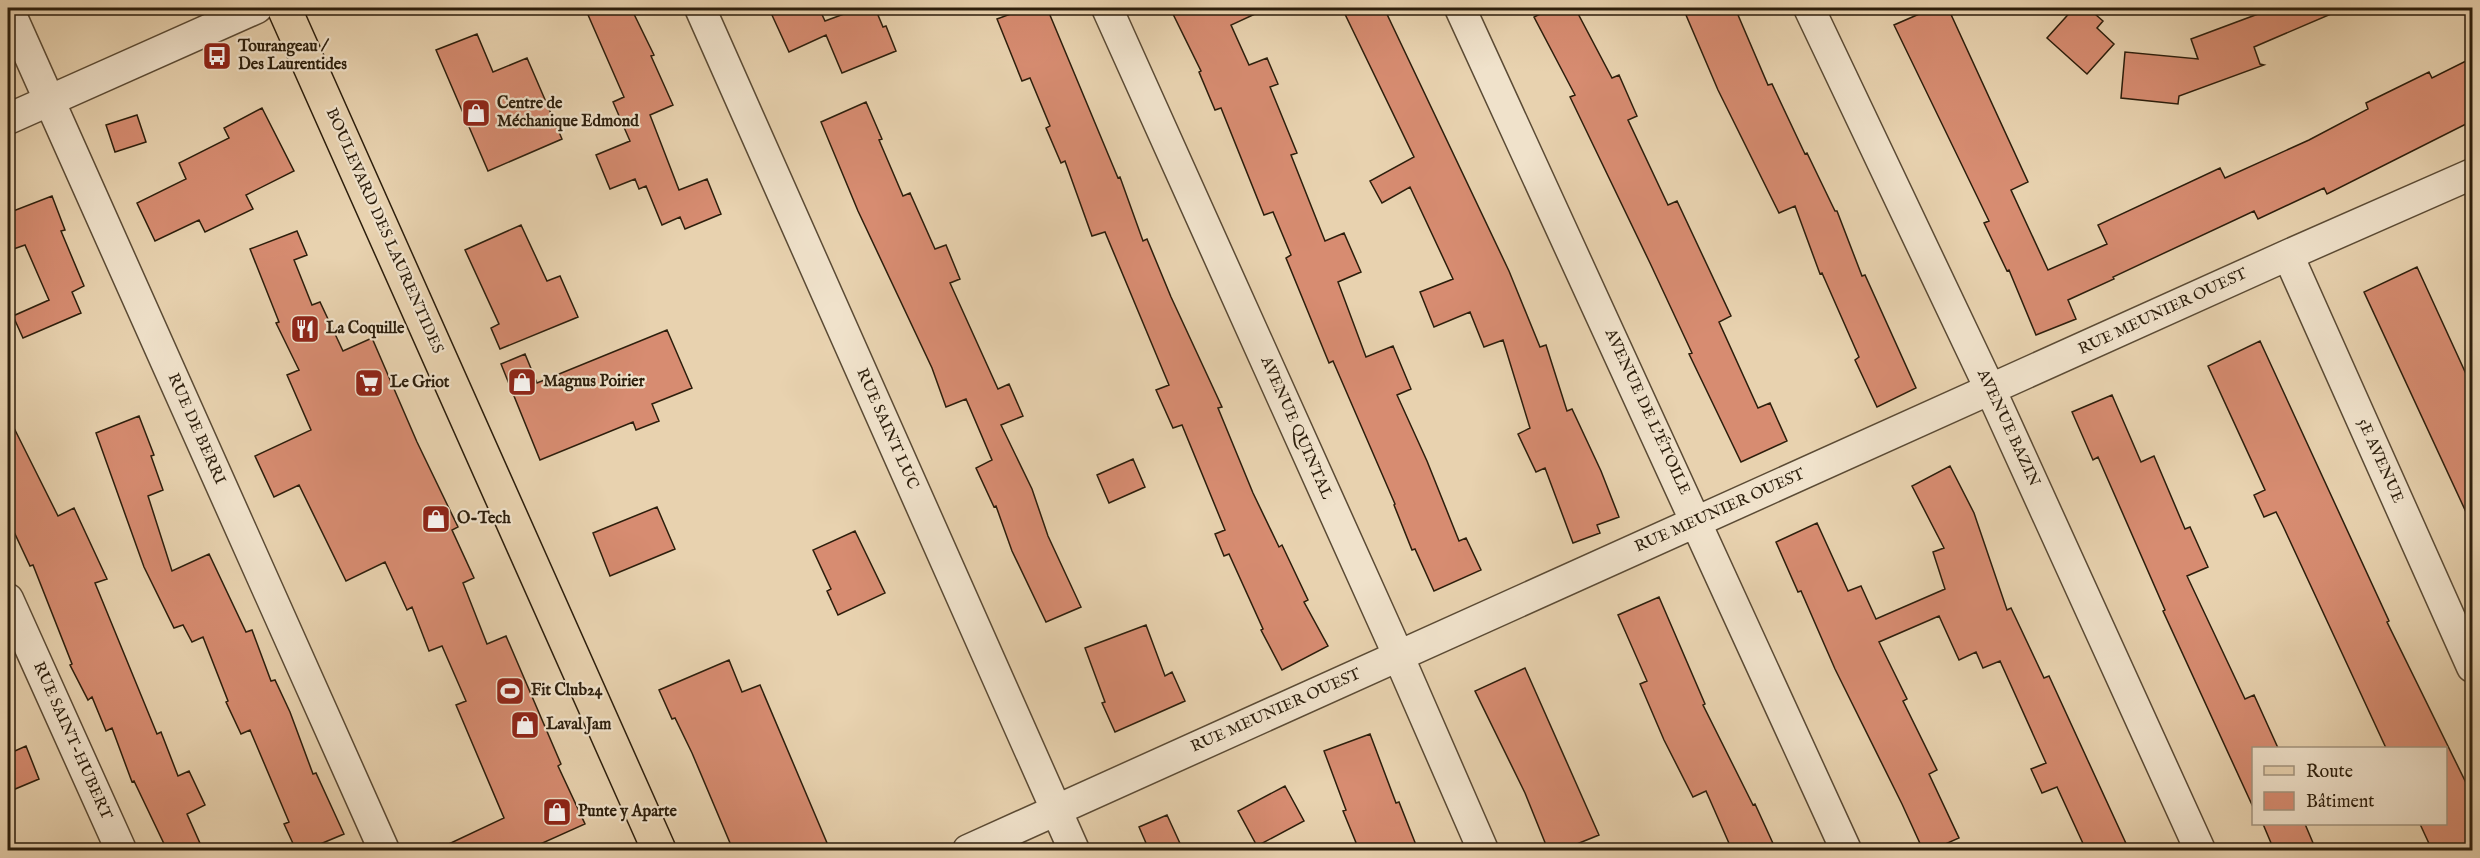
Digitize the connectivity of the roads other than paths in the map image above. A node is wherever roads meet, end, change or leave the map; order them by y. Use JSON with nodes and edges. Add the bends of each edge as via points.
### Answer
{"nodes":[{"id":1,"x":8,"y":8,"type":"edge"},
{"id":2,"x":257,"y":8,"type":"edge"},
{"id":3,"x":284,"y":8,"type":"edge"},
{"id":4,"x":700,"y":8,"type":"edge"},
{"id":5,"x":1107,"y":8,"type":"edge"},
{"id":6,"x":1460,"y":8,"type":"edge"},
{"id":7,"x":1809,"y":8,"type":"edge"},
{"id":8,"x":50,"y":100,"type":"junction"},
{"id":9,"x":8,"y":119,"type":"edge"},
{"id":10,"x":2472,"y":174,"type":"edge"},
{"id":11,"x":2288,"y":255,"type":"junction"},
{"id":12,"x":1991,"y":391,"type":"junction"},
{"id":13,"x":1697,"y":521,"type":"junction"},
{"id":14,"x":8,"y":599,"type":"edge"},
{"id":15,"x":1398,"y":656,"type":"junction"},
{"id":16,"x":2472,"y":667,"type":"edge"},
{"id":17,"x":1056,"y":810,"type":"junction"},
{"id":18,"x":121,"y":850,"type":"edge"},
{"id":19,"x":384,"y":850,"type":"edge"},
{"id":20,"x":659,"y":850,"type":"edge"},
{"id":21,"x":968,"y":850,"type":"edge"},
{"id":22,"x":1074,"y":850,"type":"edge"},
{"id":23,"x":1483,"y":850,"type":"edge"},
{"id":24,"x":1846,"y":850,"type":"edge"},
{"id":25,"x":2200,"y":850,"type":"edge"}],
"edges":[{"from":1,"to":8,"type":"street","name":"RUE DE BERRI"},
{"from":2,"to":8,"type":"street"},
{"from":3,"to":20,"type":"main road","name":"BOULEVARD DES LAURENTIDES"},
{"from":4,"to":17,"type":"street","name":"RUE SAINT LUC"},
{"from":5,"to":15,"type":"street","name":"AVENUE QUINTAL"},
{"from":6,"to":13,"type":"street","name":"AVENUE DE L'ÉTOILE"},
{"from":7,"to":12,"type":"street","name":"AVENUE BAZIN"},
{"from":8,"to":9,"type":"street"},
{"from":8,"to":19,"type":"street","name":"RUE DE BERRI"},
{"from":10,"to":11,"type":"street","name":"RUE MEUNIER OUEST"},
{"from":11,"to":12,"type":"street","name":"RUE MEUNIER OUEST"},
{"from":11,"to":16,"type":"street","name":"5E AVENUE"},
{"from":12,"to":13,"type":"street","name":"RUE MEUNIER OUEST"},
{"from":12,"to":25,"type":"street","name":"AVENUE BAZIN"},
{"from":13,"to":15,"type":"street","name":"RUE MEUNIER OUEST"},
{"from":13,"to":24,"type":"street","name":"AVENUE DE L'ÉTOILE"},
{"from":14,"to":18,"type":"street","name":"RUE SAINT-HUBERT"},
{"from":15,"to":17,"type":"street","name":"RUE MEUNIER OUEST"},
{"from":15,"to":23,"type":"street","name":"AVENUE QUINTAL"},
{"from":17,"to":21,"type":"street","name":"RUE MEUNIER OUEST"},
{"from":17,"to":22,"type":"street","name":"RUE SAINT LUC"}]}
